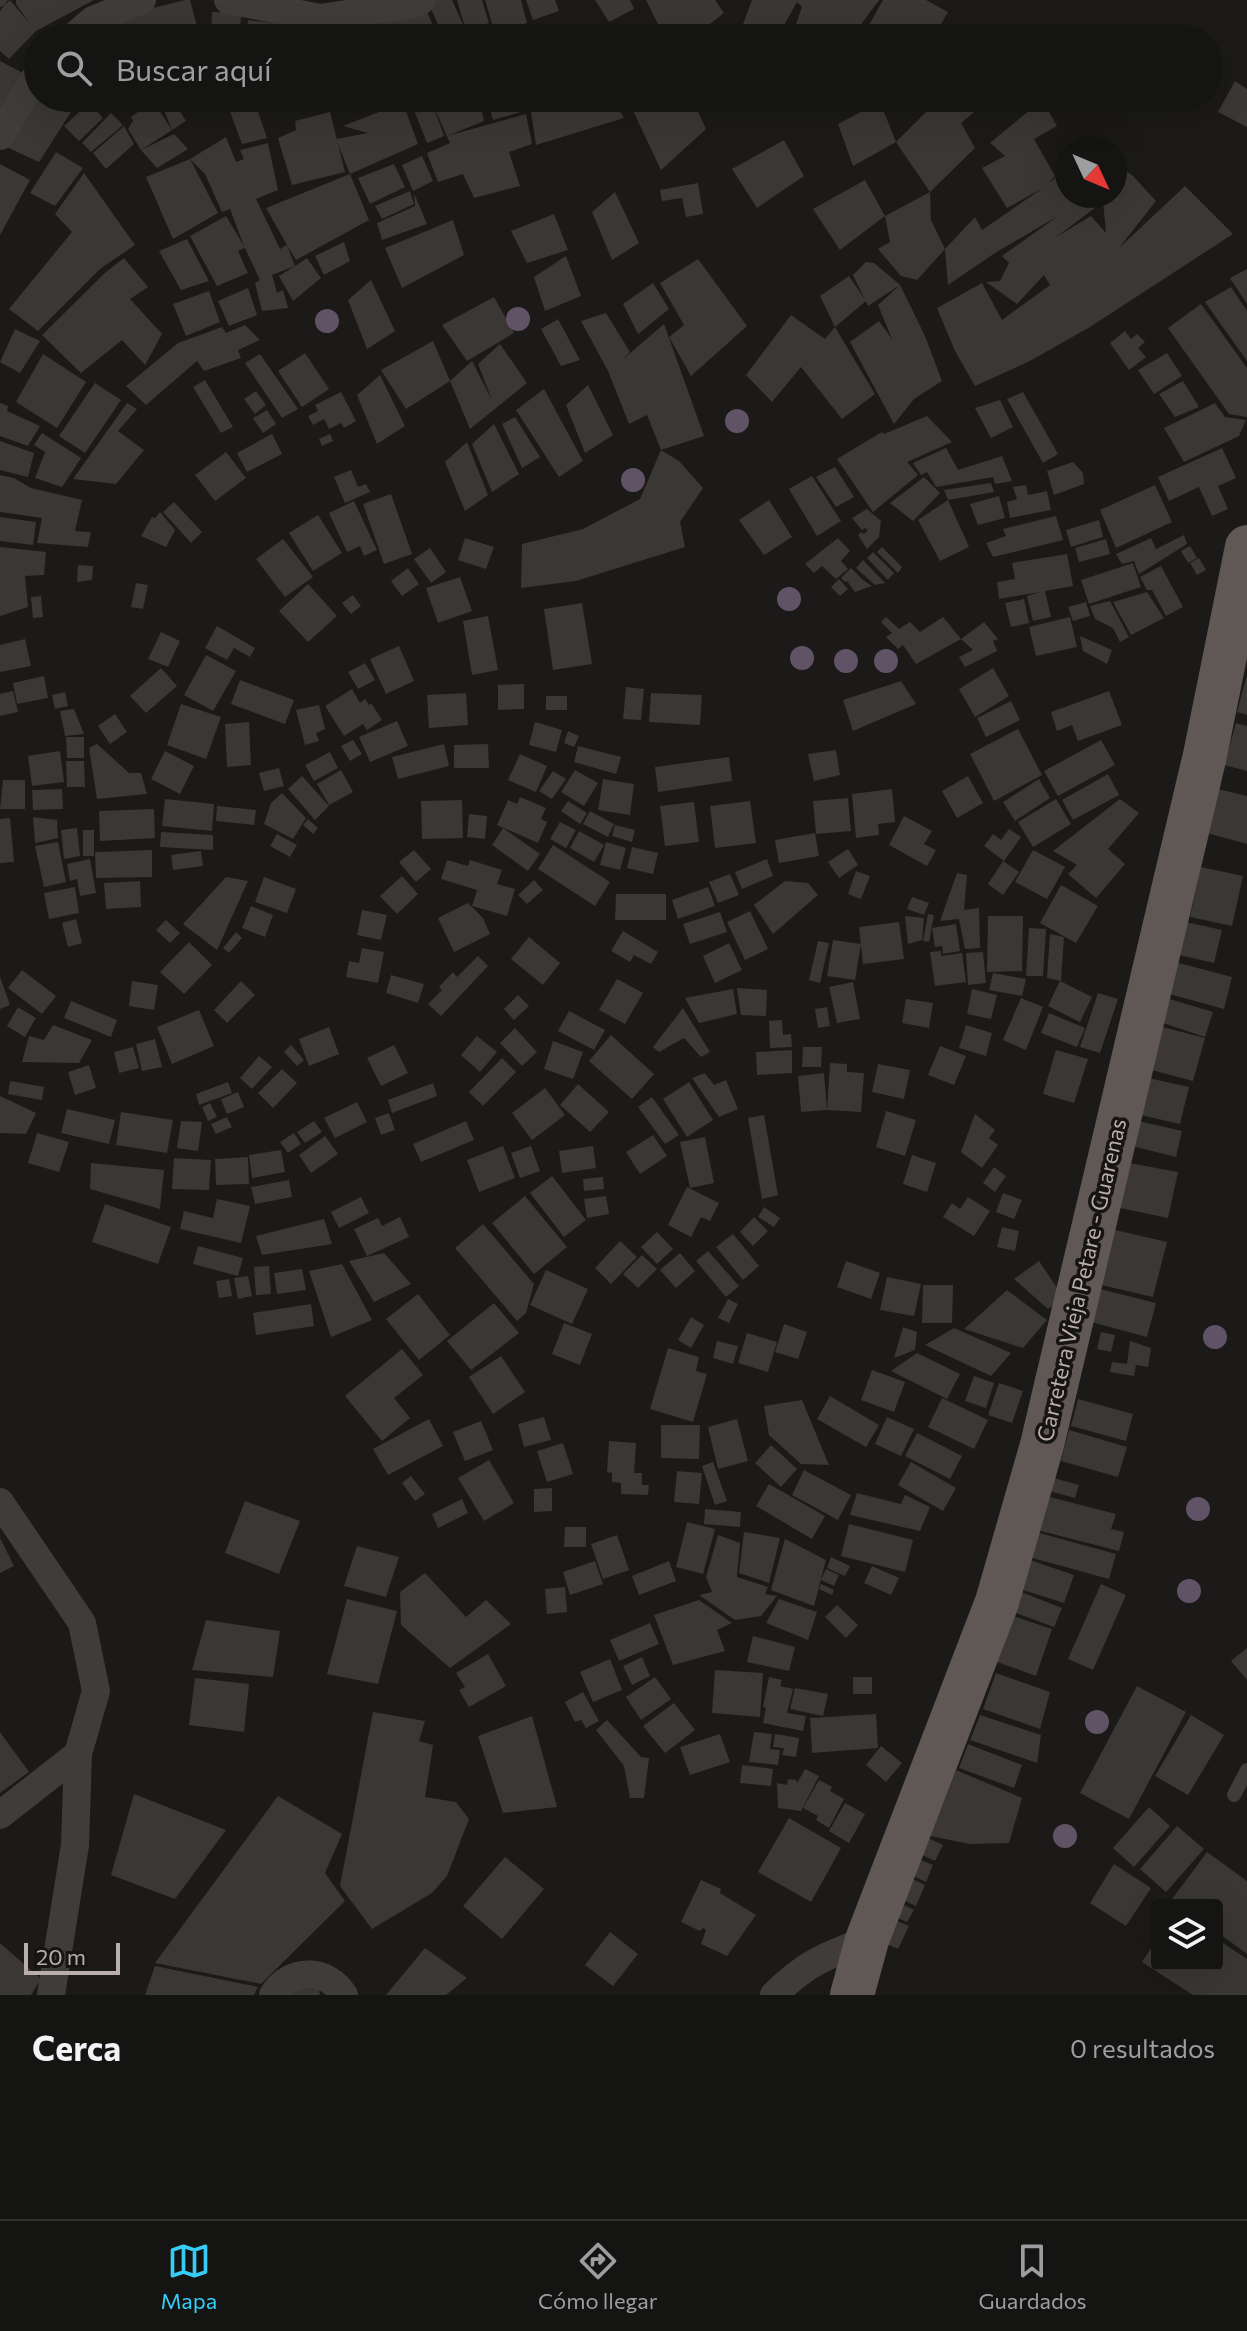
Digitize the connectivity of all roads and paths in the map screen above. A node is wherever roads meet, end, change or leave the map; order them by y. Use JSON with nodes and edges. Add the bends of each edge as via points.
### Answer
{"nodes":[{"id":1,"x":142,"y":0,"type":"edge"},
{"id":2,"x":228,"y":0,"type":"edge"},
{"id":3,"x":422,"y":0,"type":"edge"},
{"id":4,"x":88,"y":24,"type":"edge"},
{"id":5,"x":24,"y":96,"type":"edge"},
{"id":6,"x":0,"y":136,"type":"edge"},
{"id":7,"x":1247,"y":547,"type":"edge"},
{"id":8,"x":0,"y":1502,"type":"edge"},
{"id":9,"x":78,"y":1754,"type":"junction"},
{"id":10,"x":1247,"y":1770,"type":"edge"},
{"id":11,"x":1234,"y":1795,"type":"dead end"},
{"id":12,"x":0,"y":1815,"type":"edge"},
{"id":13,"x":867,"y":1940,"type":"junction"},
{"id":14,"x":51,"y":1995,"type":"edge"},
{"id":15,"x":273,"y":1995,"type":"edge"},
{"id":16,"x":344,"y":1995,"type":"edge"},
{"id":17,"x":774,"y":1995,"type":"edge"},
{"id":18,"x":852,"y":1995,"type":"edge"}],
"edges":[{"from":1,"to":4,"type":"street"},
{"from":2,"to":3,"type":"street","via":[[320,18]]},
{"from":5,"to":6,"type":"street"},
{"from":7,"to":13,"type":"main road","name":"Carretera Vieja Petare - Guarenas","via":[[1192,812],[1042,1445],[997,1602]]},
{"from":8,"to":9,"type":"street","via":[[82,1623],[96,1691]]},
{"from":9,"to":12,"type":"street"},
{"from":9,"to":14,"type":"street","via":[[75,1845]]},
{"from":10,"to":11,"type":"lane"},
{"from":13,"to":17,"type":"street","via":[[797,1972]]},
{"from":13,"to":18,"type":"main road","name":"Carretera Vieja Petare - Guarenas"},
{"from":15,"to":16,"type":"street","via":[[282,1982],[301,1974],[323,1977]]}]}
